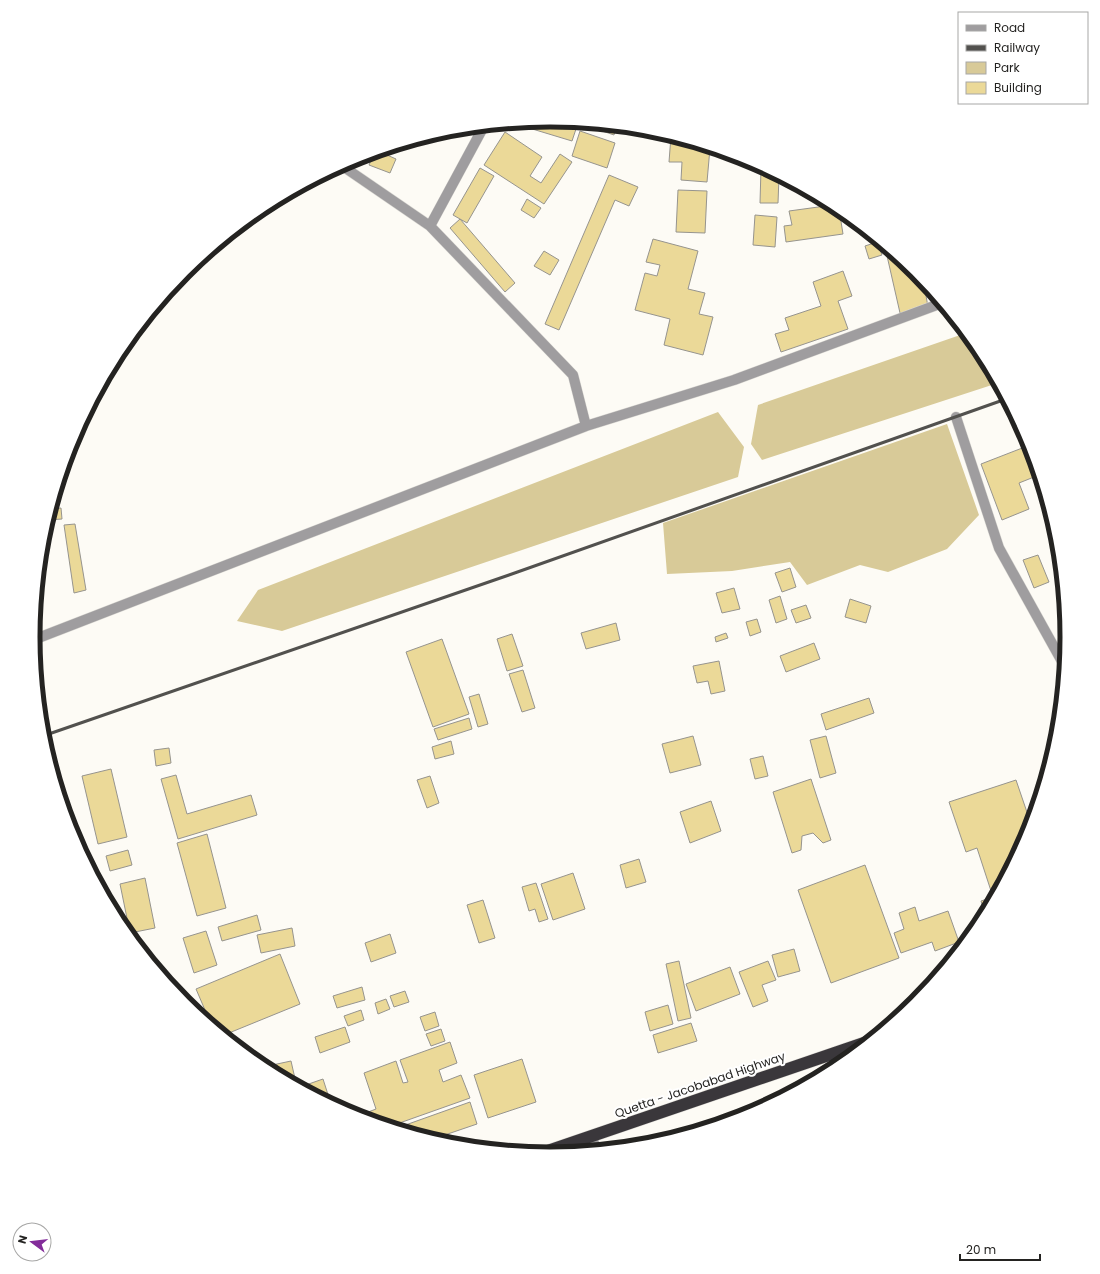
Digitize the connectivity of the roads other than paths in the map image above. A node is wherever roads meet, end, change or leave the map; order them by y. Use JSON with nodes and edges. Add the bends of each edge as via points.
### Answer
{"nodes":[{"id":1,"x":481,"y":131,"type":"edge"},
{"id":2,"x":347,"y":169,"type":"edge"},
{"id":3,"x":430,"y":226,"type":"junction"},
{"id":4,"x":936,"y":305,"type":"edge"},
{"id":5,"x":956,"y":417,"type":"dead end"},
{"id":6,"x":586,"y":426,"type":"junction"},
{"id":7,"x":40,"y":637,"type":"edge"},
{"id":8,"x":1059,"y":657,"type":"edge"},
{"id":9,"x":853,"y":1047,"type":"edge"},
{"id":10,"x":592,"y":1137,"type":"junction"},
{"id":11,"x":594,"y":1145,"type":"edge"},
{"id":12,"x":562,"y":1147,"type":"edge"}],
"edges":[{"from":1,"to":3,"type":"street"},
{"from":2,"to":3,"type":"street"},
{"from":3,"to":6,"type":"street","via":[[573,375]]},
{"from":4,"to":6,"type":"street","via":[[734,380]]},
{"from":5,"to":8,"type":"street","via":[[998,548]]},
{"from":6,"to":7,"type":"street"},
{"from":9,"to":10,"type":"highway","name":"Quetta - Jacobabad Highway"},
{"from":10,"to":11,"type":"street"},
{"from":10,"to":12,"type":"highway","name":"Quetta - Jacobabad Highway"}]}
